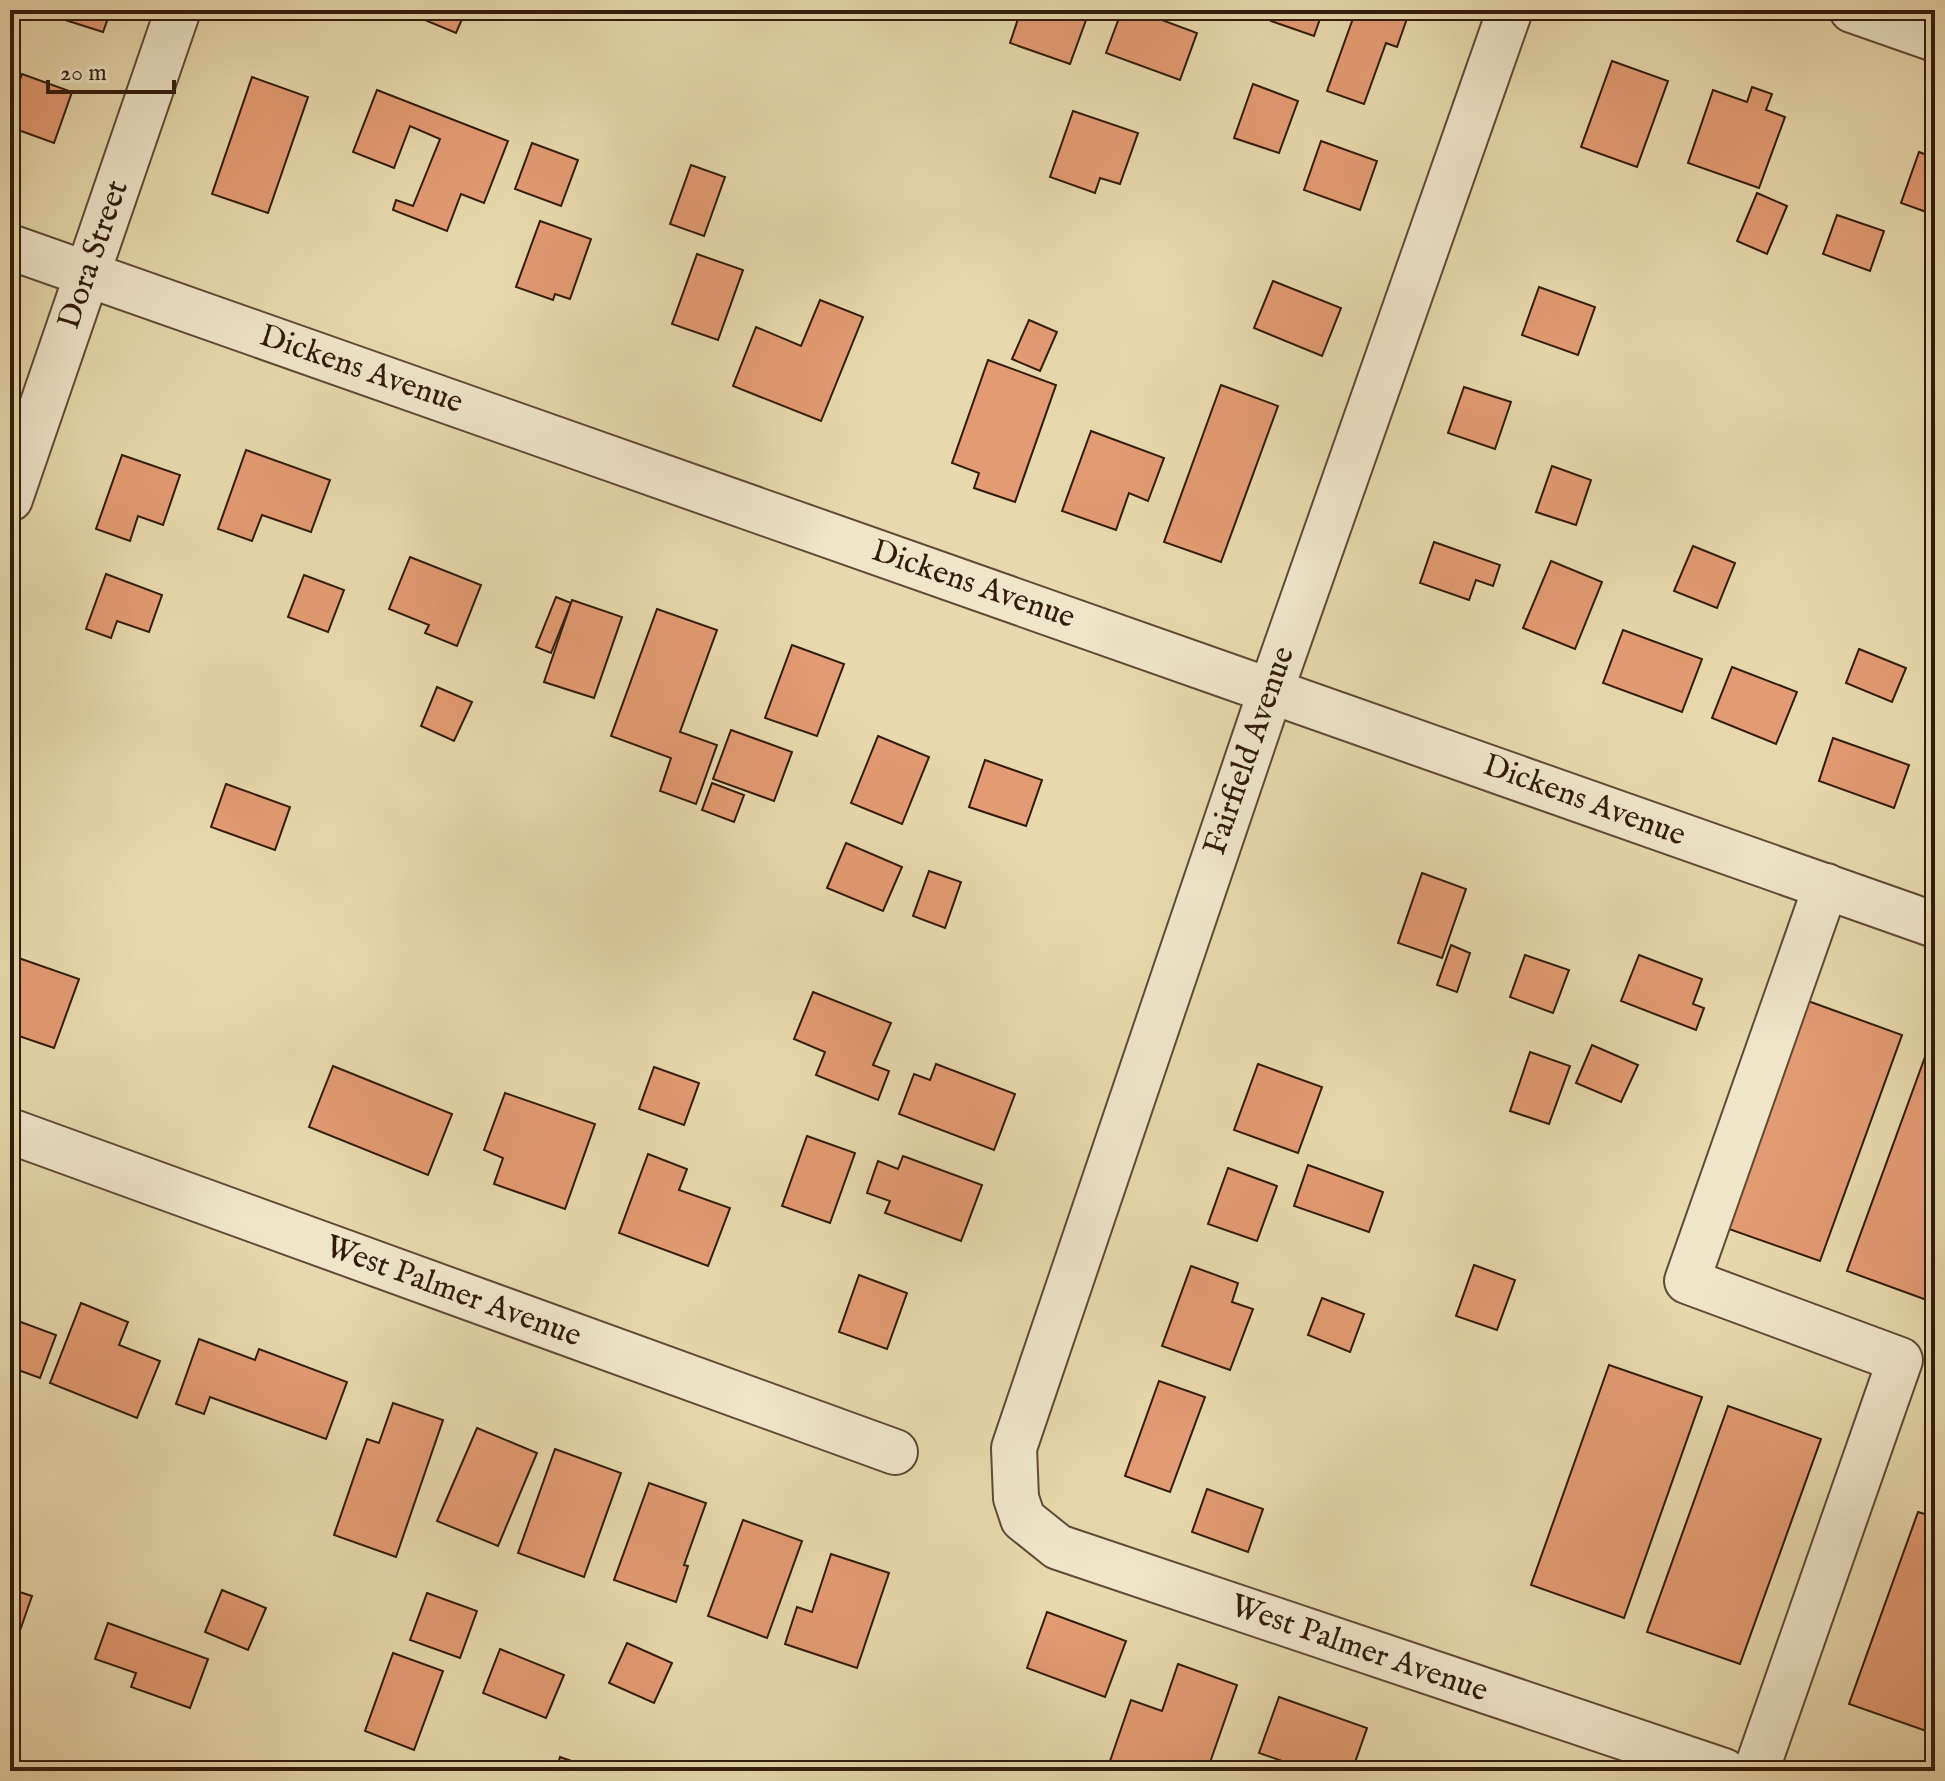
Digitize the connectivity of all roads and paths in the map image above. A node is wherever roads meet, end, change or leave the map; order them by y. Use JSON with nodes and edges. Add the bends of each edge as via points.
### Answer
{"nodes":[{"id":1,"x":178,"y":10,"type":"edge"},
{"id":2,"x":1510,"y":10,"type":"edge"},
{"id":3,"x":1852,"y":10,"type":"edge"},
{"id":4,"x":1935,"y":39,"type":"edge"},
{"id":5,"x":10,"y":247,"type":"edge"},
{"id":6,"x":87,"y":274,"type":"junction"},
{"id":7,"x":10,"y":499,"type":"edge"},
{"id":8,"x":1271,"y":690,"type":"junction"},
{"id":9,"x":1826,"y":886,"type":"junction"},
{"id":10,"x":1935,"y":925,"type":"edge"},
{"id":11,"x":10,"y":1131,"type":"edge"},
{"id":12,"x":895,"y":1452,"type":"dead end"},
{"id":13,"x":1016,"y":1498,"type":"joint"},
{"id":14,"x":1724,"y":1771,"type":"edge"},
{"id":15,"x":1756,"y":1771,"type":"edge"}],
"edges":[{"from":1,"to":6,"type":"street","name":"Dora Street"},
{"from":2,"to":8,"type":"street","name":"Fairfield Avenue"},
{"from":3,"to":4,"type":"street"},
{"from":5,"to":6,"type":"street","name":"Dickens Avenue"},
{"from":6,"to":7,"type":"street","name":"Dora Street"},
{"from":6,"to":8,"type":"street","name":"Dickens Avenue"},
{"from":8,"to":9,"type":"street","name":"Dickens Avenue"},
{"from":8,"to":13,"type":"street","name":"Fairfield Avenue","via":[[1014,1448]]},
{"from":9,"to":10,"type":"street","name":"Dickens Avenue"},
{"from":9,"to":15,"type":"street","via":[[1687,1281],[1900,1360]]},
{"from":11,"to":12,"type":"street","name":"West Palmer Avenue"},
{"from":13,"to":14,"type":"street","name":"West Palmer Avenue","via":[[1023,1519],[1058,1547]]}]}
